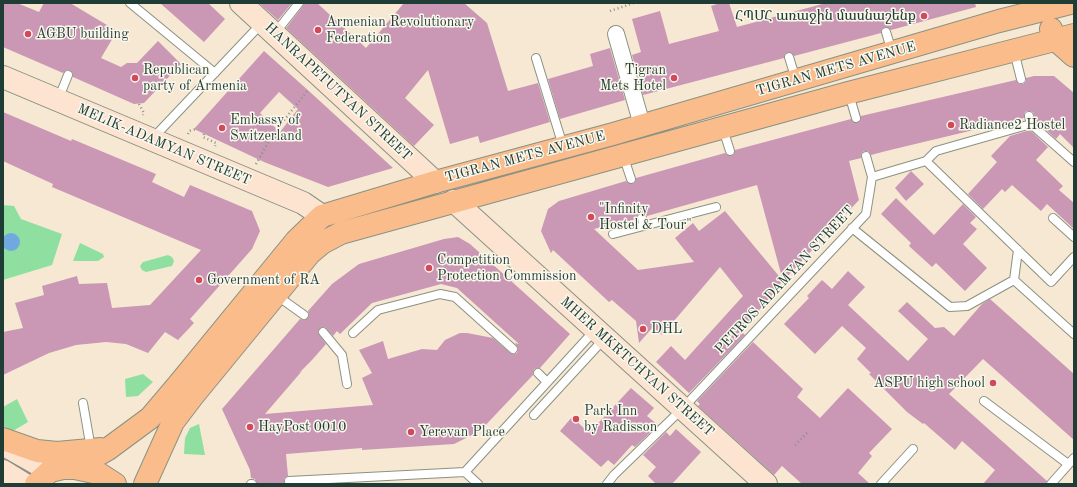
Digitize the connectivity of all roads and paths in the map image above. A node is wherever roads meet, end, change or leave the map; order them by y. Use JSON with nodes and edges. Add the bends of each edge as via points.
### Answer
{"nodes":[{"id":1,"x":130,"y":3,"type":"edge"},
{"id":2,"x":241,"y":3,"type":"edge"},
{"id":3,"x":299,"y":3,"type":"edge"},
{"id":4,"x":634,"y":3,"type":"edge"},
{"id":5,"x":1070,"y":3,"type":"edge"},
{"id":6,"x":1040,"y":7,"type":"edge"},
{"id":7,"x":610,"y":11,"type":"dead end"},
{"id":8,"x":268,"y":28,"type":"junction"},
{"id":9,"x":886,"y":32,"type":"dead end"},
{"id":10,"x":616,"y":34,"type":"dead end"},
{"id":11,"x":1065,"y":37,"type":"edge"},
{"id":12,"x":1013,"y":50,"type":"junction"},
{"id":13,"x":892,"y":53,"type":"junction"},
{"id":14,"x":1074,"y":56,"type":"edge"},
{"id":15,"x":789,"y":57,"type":"dead end"},
{"id":16,"x":536,"y":58,"type":"dead end"},
{"id":17,"x":215,"y":73,"type":"junction"},
{"id":18,"x":68,"y":75,"type":"dead end"},
{"id":19,"x":3,"y":77,"type":"edge"},
{"id":20,"x":1021,"y":79,"type":"dead end"},
{"id":21,"x":796,"y":80,"type":"junction"},
{"id":22,"x":310,"y":88,"type":"dead end"},
{"id":23,"x":848,"y":93,"type":"junction"},
{"id":24,"x":58,"y":100,"type":"junction"},
{"id":25,"x":139,"y":104,"type":"dead end"},
{"id":26,"x":144,"y":112,"type":"dead end"},
{"id":27,"x":856,"y":118,"type":"dead end"},
{"id":28,"x":642,"y":125,"type":"junction"},
{"id":29,"x":723,"y":128,"type":"junction"},
{"id":30,"x":197,"y":129,"type":"dead end"},
{"id":31,"x":189,"y":131,"type":"dead end"},
{"id":32,"x":204,"y":134,"type":"dead end"},
{"id":33,"x":151,"y":140,"type":"junction"},
{"id":34,"x":216,"y":143,"type":"dead end"},
{"id":35,"x":563,"y":147,"type":"junction"},
{"id":36,"x":730,"y":151,"type":"dead end"},
{"id":37,"x":623,"y":155,"type":"junction"},
{"id":38,"x":866,"y":156,"type":"dead end"},
{"id":39,"x":926,"y":161,"type":"junction"},
{"id":40,"x":1074,"y":162,"type":"edge"},
{"id":41,"x":255,"y":167,"type":"dead end"},
{"id":42,"x":872,"y":177,"type":"junction"},
{"id":43,"x":631,"y":179,"type":"dead end"},
{"id":44,"x":435,"y":182,"type":"junction"},
{"id":45,"x":454,"y":201,"type":"junction"},
{"id":46,"x":716,"y":207,"type":"dead end"},
{"id":47,"x":322,"y":216,"type":"junction"},
{"id":48,"x":1053,"y":218,"type":"dead end"},
{"id":49,"x":852,"y":228,"type":"junction"},
{"id":50,"x":341,"y":233,"type":"junction"},
{"id":51,"x":613,"y":234,"type":"dead end"},
{"id":52,"x":1074,"y":237,"type":"edge"},
{"id":53,"x":1018,"y":250,"type":"junction"},
{"id":54,"x":1074,"y":257,"type":"edge"},
{"id":55,"x":1014,"y":280,"type":"junction"},
{"id":56,"x":276,"y":294,"type":"junction"},
{"id":57,"x":304,"y":315,"type":"dead end"},
{"id":58,"x":323,"y":332,"type":"dead end"},
{"id":59,"x":353,"y":333,"type":"dead end"},
{"id":60,"x":601,"y":334,"type":"junction"},
{"id":61,"x":1074,"y":334,"type":"edge"},
{"id":62,"x":513,"y":349,"type":"dead end"},
{"id":63,"x":538,"y":373,"type":"dead end"},
{"id":64,"x":547,"y":382,"type":"junction"},
{"id":65,"x":347,"y":384,"type":"dead end"},
{"id":66,"x":984,"y":401,"type":"dead end"},
{"id":67,"x":83,"y":403,"type":"dead end"},
{"id":68,"x":683,"y":408,"type":"junction"},
{"id":69,"x":534,"y":415,"type":"dead end"},
{"id":70,"x":807,"y":433,"type":"dead end"},
{"id":71,"x":167,"y":436,"type":"junction"},
{"id":72,"x":3,"y":439,"type":"edge"},
{"id":73,"x":3,"y":445,"type":"edge"},
{"id":74,"x":795,"y":445,"type":"dead end"},
{"id":75,"x":913,"y":449,"type":"dead end"},
{"id":76,"x":100,"y":450,"type":"junction"},
{"id":77,"x":1074,"y":458,"type":"edge"},
{"id":78,"x":1068,"y":464,"type":"junction"},
{"id":79,"x":75,"y":468,"type":"junction"},
{"id":80,"x":3,"y":471,"type":"edge"},
{"id":81,"x":465,"y":472,"type":"junction"},
{"id":82,"x":43,"y":478,"type":"edge"},
{"id":83,"x":289,"y":481,"type":"dead end"},
{"id":84,"x":24,"y":484,"type":"edge"},
{"id":85,"x":115,"y":484,"type":"edge"},
{"id":86,"x":145,"y":484,"type":"edge"},
{"id":87,"x":157,"y":484,"type":"edge"},
{"id":88,"x":478,"y":484,"type":"edge"},
{"id":89,"x":607,"y":484,"type":"edge"},
{"id":90,"x":766,"y":484,"type":"edge"},
{"id":91,"x":881,"y":484,"type":"edge"},
{"id":92,"x":1051,"y":484,"type":"edge"}],
"edges":[{"from":1,"to":17,"type":"lane"},
{"from":2,"to":8,"type":"street","name":"HANRAPETUTYAN STREET"},
{"from":3,"to":8,"type":"lane"},
{"from":4,"to":7,"type":"path"},
{"from":5,"to":6,"type":"main road","name":"TIGRAN METS AVENUE"},
{"from":6,"to":11,"type":"main road"},
{"from":6,"to":13,"type":"main road","name":"TIGRAN METS AVENUE"},
{"from":8,"to":17,"type":"lane"},
{"from":8,"to":44,"type":"street","name":"HANRAPETUTYAN STREET"},
{"from":9,"to":13,"type":"lane"},
{"from":10,"to":28,"type":"street"},
{"from":11,"to":12,"type":"main road","name":"TIGRAN METS AVENUE"},
{"from":11,"to":14,"type":"main road"},
{"from":12,"to":20,"type":"lane"},
{"from":12,"to":23,"type":"main road","name":"TIGRAN METS AVENUE"},
{"from":13,"to":21,"type":"main road","name":"TIGRAN METS AVENUE"},
{"from":15,"to":21,"type":"lane"},
{"from":16,"to":35,"type":"lane"},
{"from":17,"to":33,"type":"lane"},
{"from":18,"to":24,"type":"lane"},
{"from":19,"to":24,"type":"street","name":"MELIK-ADAMYAN STREET"},
{"from":21,"to":28,"type":"main road","name":"TIGRAN METS AVENUE"},
{"from":22,"to":41,"type":"path","via":[[273,134]]},
{"from":23,"to":27,"type":"lane"},
{"from":23,"to":29,"type":"main road","name":"TIGRAN METS AVENUE"},
{"from":24,"to":33,"type":"street","name":"MELIK-ADAMYAN STREET"},
{"from":25,"to":26,"type":"path"},
{"from":28,"to":35,"type":"main road","name":"TIGRAN METS AVENUE"},
{"from":29,"to":36,"type":"lane"},
{"from":29,"to":37,"type":"main road","name":"TIGRAN METS AVENUE"},
{"from":30,"to":31,"type":"path"},
{"from":32,"to":34,"type":"path","via":[[203,137]]},
{"from":33,"to":47,"type":"street","name":"MELIK-ADAMYAN STREET","via":[[303,203]]},
{"from":35,"to":44,"type":"main road","name":"TIGRAN METS AVENUE"},
{"from":37,"to":43,"type":"lane"},
{"from":37,"to":45,"type":"main road","name":"TIGRAN METS AVENUE"},
{"from":38,"to":42,"type":"lane"},
{"from":39,"to":40,"type":"lane","via":[[936,151],[1030,120]]},
{"from":39,"to":42,"type":"lane"},
{"from":39,"to":53,"type":"lane"},
{"from":42,"to":49,"type":"lane","name":"PETROS ADAMYAN STREET","via":[[866,214]]},
{"from":44,"to":47,"type":"main road","name":"TIGRAN METS AVENUE"},
{"from":45,"to":50,"type":"main road","name":"TIGRAN METS AVENUE"},
{"from":45,"to":60,"type":"street","name":"MHER MKRTCHYAN STREET"},
{"from":46,"to":51,"type":"lane","via":[[643,222]]},
{"from":47,"to":50,"type":"main road"},
{"from":47,"to":76,"type":"main road","name":"TIGRAN METS AVENUE","via":[[296,241],[150,418]]},
{"from":48,"to":52,"type":"lane"},
{"from":49,"to":55,"type":"lane","via":[[950,307],[967,306]]},
{"from":49,"to":68,"type":"lane","name":"PETROS ADAMYAN STREET"},
{"from":50,"to":56,"type":"main road","name":"TIGRAN METS AVENUE","via":[[310,253]]},
{"from":53,"to":54,"type":"lane","via":[[1051,282]]},
{"from":53,"to":55,"type":"lane"},
{"from":55,"to":61,"type":"lane"},
{"from":56,"to":57,"type":"lane"},
{"from":56,"to":71,"type":"main road","name":"TIGRAN METS AVENUE","via":[[173,422]]},
{"from":58,"to":65,"type":"lane","via":[[342,355]]},
{"from":59,"to":62,"type":"lane","via":[[378,310],[440,294],[455,297]]},
{"from":60,"to":64,"type":"lane"},
{"from":60,"to":68,"type":"street","name":"MHER MKRTCHYAN STREET"},
{"from":60,"to":69,"type":"lane"},
{"from":63,"to":64,"type":"lane"},
{"from":64,"to":81,"type":"lane"},
{"from":66,"to":78,"type":"lane"},
{"from":67,"to":76,"type":"lane"},
{"from":68,"to":89,"type":"lane","name":"PETROS ADAMYAN STREET"},
{"from":68,"to":90,"type":"street","name":"MHER MKRTCHYAN STREET"},
{"from":70,"to":74,"type":"path"},
{"from":71,"to":86,"type":"main road","name":"TIGRAN METS AVENUE"},
{"from":71,"to":87,"type":"main road"},
{"from":72,"to":76,"type":"main road","via":[[37,451],[57,453]]},
{"from":73,"to":82,"type":"street"},
{"from":75,"to":91,"type":"lane"},
{"from":76,"to":79,"type":"main road","name":"TIGRAN METS AVENUE"},
{"from":77,"to":78,"type":"lane"},
{"from":78,"to":92,"type":"lane"},
{"from":79,"to":82,"type":"main road","via":[[63,468]]},
{"from":79,"to":85,"type":"main road","via":[[98,473]]},
{"from":80,"to":84,"type":"street"},
{"from":81,"to":83,"type":"lane"},
{"from":81,"to":88,"type":"lane"}]}
